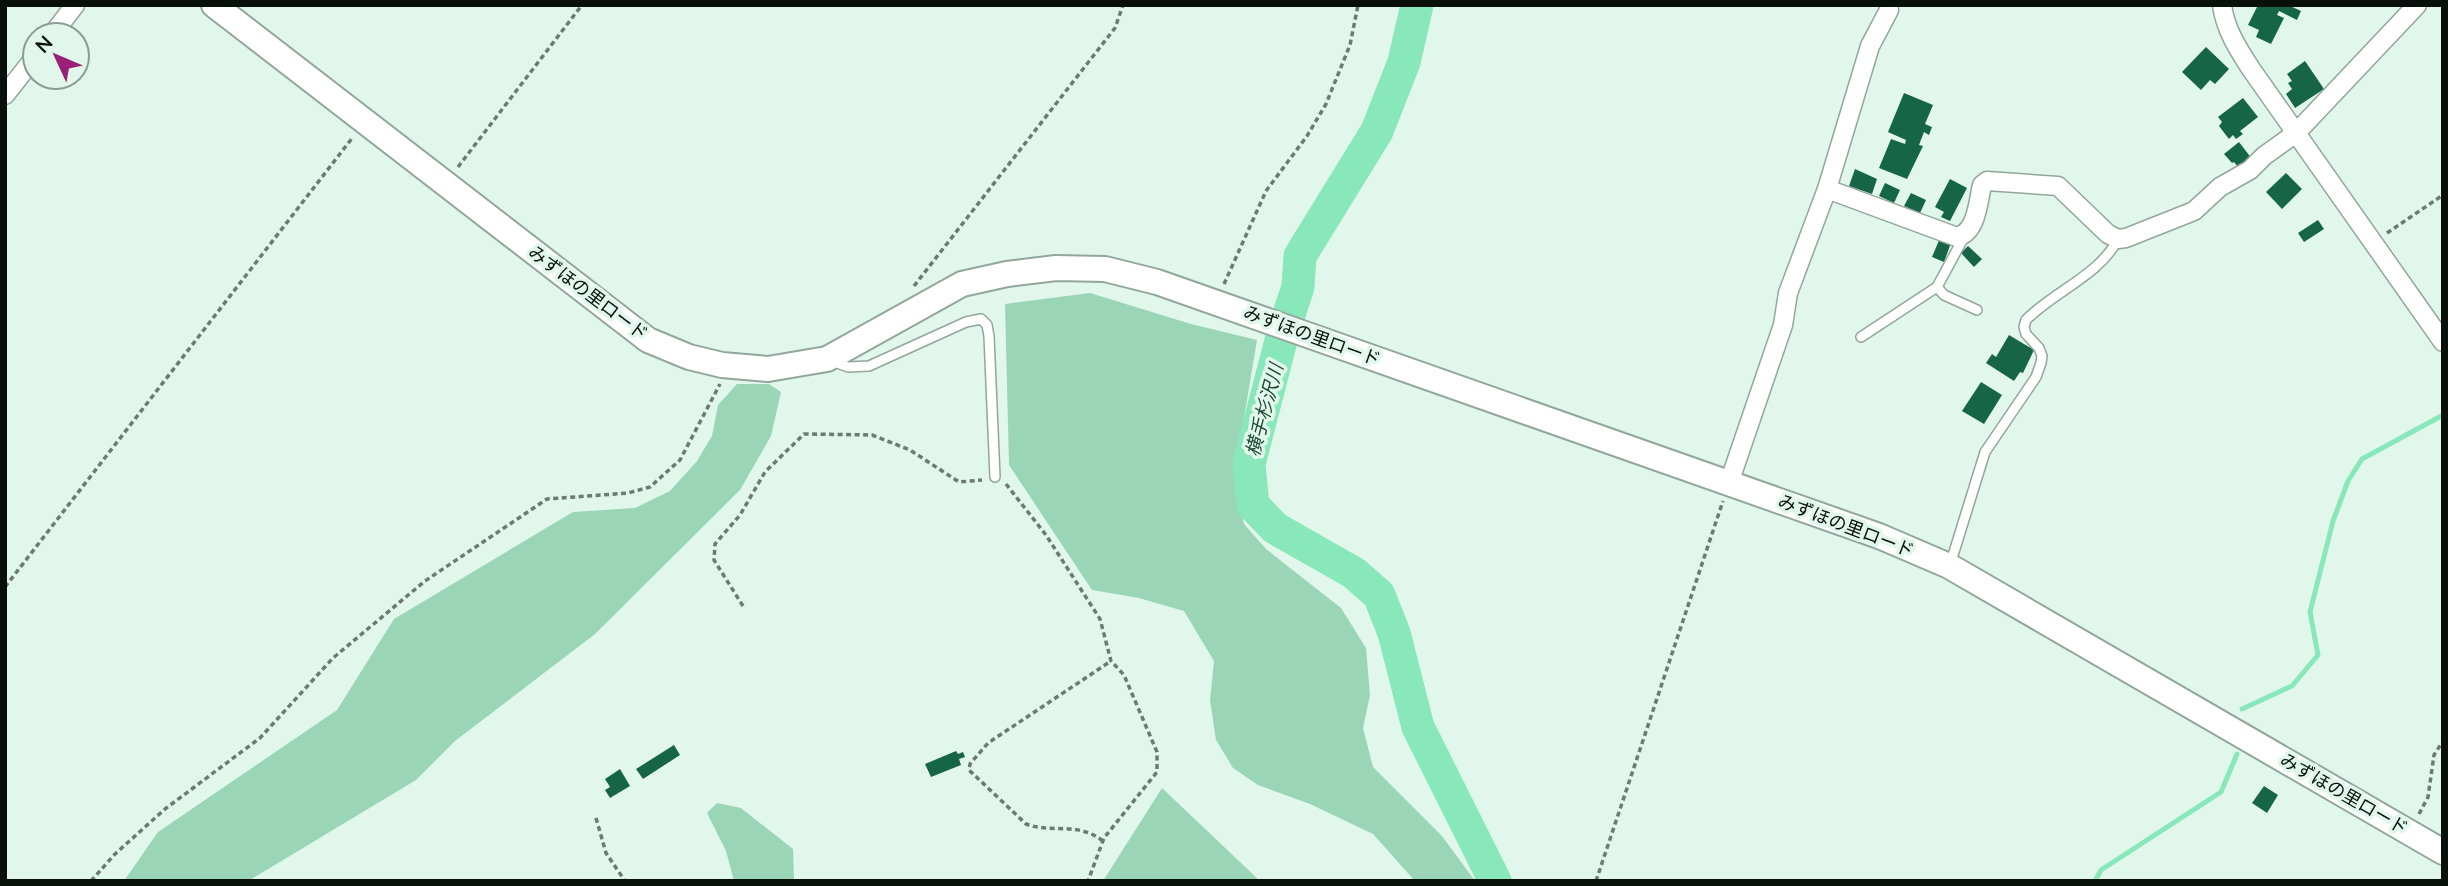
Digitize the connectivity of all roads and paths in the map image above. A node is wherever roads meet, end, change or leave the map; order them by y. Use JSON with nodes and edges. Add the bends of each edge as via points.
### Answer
{"nodes":[{"id":1,"x":75,"y":5,"type":"edge"},
{"id":2,"x":214,"y":5,"type":"edge"},
{"id":3,"x":582,"y":5,"type":"edge"},
{"id":4,"x":1123,"y":5,"type":"edge"},
{"id":5,"x":1358,"y":5,"type":"edge"},
{"id":6,"x":2222,"y":5,"type":"edge"},
{"id":7,"x":2417,"y":5,"type":"edge"},
{"id":8,"x":1889,"y":10,"type":"dead end"},
{"id":9,"x":63,"y":21,"type":"edge"},
{"id":10,"x":21,"y":75,"type":"edge"},
{"id":11,"x":5,"y":95,"type":"edge"},
{"id":12,"x":365,"y":122,"type":"junction"},
{"id":13,"x":2296,"y":134,"type":"junction"},
{"id":14,"x":445,"y":184,"type":"junction"},
{"id":15,"x":1827,"y":189,"type":"junction"},
{"id":16,"x":2443,"y":195,"type":"edge"},
{"id":17,"x":1965,"y":235,"type":"junction"},
{"id":18,"x":2118,"y":239,"type":"junction"},
{"id":19,"x":2372,"y":243,"type":"junction"},
{"id":20,"x":914,"y":286,"type":"dead end"},
{"id":21,"x":1937,"y":287,"type":"junction"},
{"id":22,"x":1225,"y":305,"type":"junction"},
{"id":23,"x":1977,"y":310,"type":"dead end"},
{"id":24,"x":1861,"y":337,"type":"dead end"},
{"id":25,"x":2443,"y":342,"type":"edge"},
{"id":26,"x":827,"y":359,"type":"junction"},
{"id":27,"x":722,"y":365,"type":"junction"},
{"id":28,"x":995,"y":477,"type":"junction"},
{"id":29,"x":1729,"y":483,"type":"junction"},
{"id":30,"x":1949,"y":566,"type":"junction"},
{"id":31,"x":5,"y":587,"type":"edge"},
{"id":32,"x":743,"y":606,"type":"dead end"},
{"id":33,"x":1111,"y":661,"type":"junction"},
{"id":34,"x":2443,"y":741,"type":"edge"},
{"id":35,"x":596,"y":818,"type":"dead end"},
{"id":36,"x":2409,"y":832,"type":"junction"},
{"id":37,"x":1103,"y":841,"type":"junction"},
{"id":38,"x":2443,"y":852,"type":"edge"},
{"id":39,"x":91,"y":881,"type":"edge"},
{"id":40,"x":625,"y":881,"type":"edge"},
{"id":41,"x":1088,"y":881,"type":"edge"},
{"id":42,"x":1596,"y":881,"type":"edge"}],
"edges":[{"from":1,"to":9,"type":"street"},
{"from":2,"to":12,"type":"street","name":"みずほの里ロード"},
{"from":3,"to":14,"type":"path"},
{"from":4,"to":20,"type":"path","via":[[1115,28]]},
{"from":5,"to":22,"type":"path","via":[[1350,45],[1326,104],[1266,191]]},
{"from":6,"to":13,"type":"street","via":[[2234,42]]},
{"from":7,"to":13,"type":"street"},
{"from":8,"to":15,"type":"street","via":[[1870,46]]},
{"from":10,"to":11,"type":"street"},
{"from":12,"to":14,"type":"street","name":"みずほの里ロード"},
{"from":12,"to":31,"type":"path"},
{"from":13,"to":18,"type":"street","via":[[2220,187],[2194,212]]},
{"from":13,"to":19,"type":"street"},
{"from":14,"to":27,"type":"street","name":"みずほの里ロード","via":[[648,340]]},
{"from":15,"to":17,"type":"street","via":[[1957,237]]},
{"from":15,"to":29,"type":"street","via":[[1788,293],[1783,325]]},
{"from":16,"to":19,"type":"path"},
{"from":17,"to":18,"type":"street","via":[[1987,181],[2058,186]]},
{"from":17,"to":21,"type":"lane"},
{"from":18,"to":30,"type":"lane","via":[[2100,264],[2026,320],[2026,334],[2039,348],[2042,363],[1985,452]]},
{"from":19,"to":25,"type":"street"},
{"from":21,"to":23,"type":"lane","via":[[1950,299]]},
{"from":21,"to":24,"type":"lane"},
{"from":22,"to":26,"type":"street","name":"みずほの里ロード","via":[[1105,269],[1007,274],[962,284]]},
{"from":22,"to":29,"type":"street","name":"みずほの里ロード"},
{"from":26,"to":27,"type":"street","name":"みずほの里ロード","via":[[768,369]]},
{"from":26,"to":28,"type":"lane","via":[[848,367],[869,366],[966,322],[981,320],[989,336]]},
{"from":27,"to":39,"type":"path","via":[[715,397],[680,460],[649,487],[628,493],[547,499],[425,581],[333,658],[260,738],[165,809]]},
{"from":28,"to":32,"type":"path","via":[[959,482],[910,450],[872,435],[804,434],[765,472],[715,544],[714,560]]},
{"from":28,"to":33,"type":"path","via":[[999,475],[1046,535],[1100,619]]},
{"from":29,"to":30,"type":"street","name":"みずほの里ロード"},
{"from":29,"to":42,"type":"path"},
{"from":30,"to":36,"type":"street","name":"みずほの里ロード"},
{"from":33,"to":37,"type":"path","via":[[1124,675],[1157,752],[1157,772]]},
{"from":33,"to":37,"type":"path","via":[[988,743],[969,770],[1026,824],[1078,829]]},
{"from":34,"to":36,"type":"path","via":[[2434,755],[2428,797]]},
{"from":35,"to":40,"type":"path","via":[[606,853]]},
{"from":36,"to":38,"type":"street","name":"みずほの里ロード"},
{"from":37,"to":41,"type":"path"}]}
